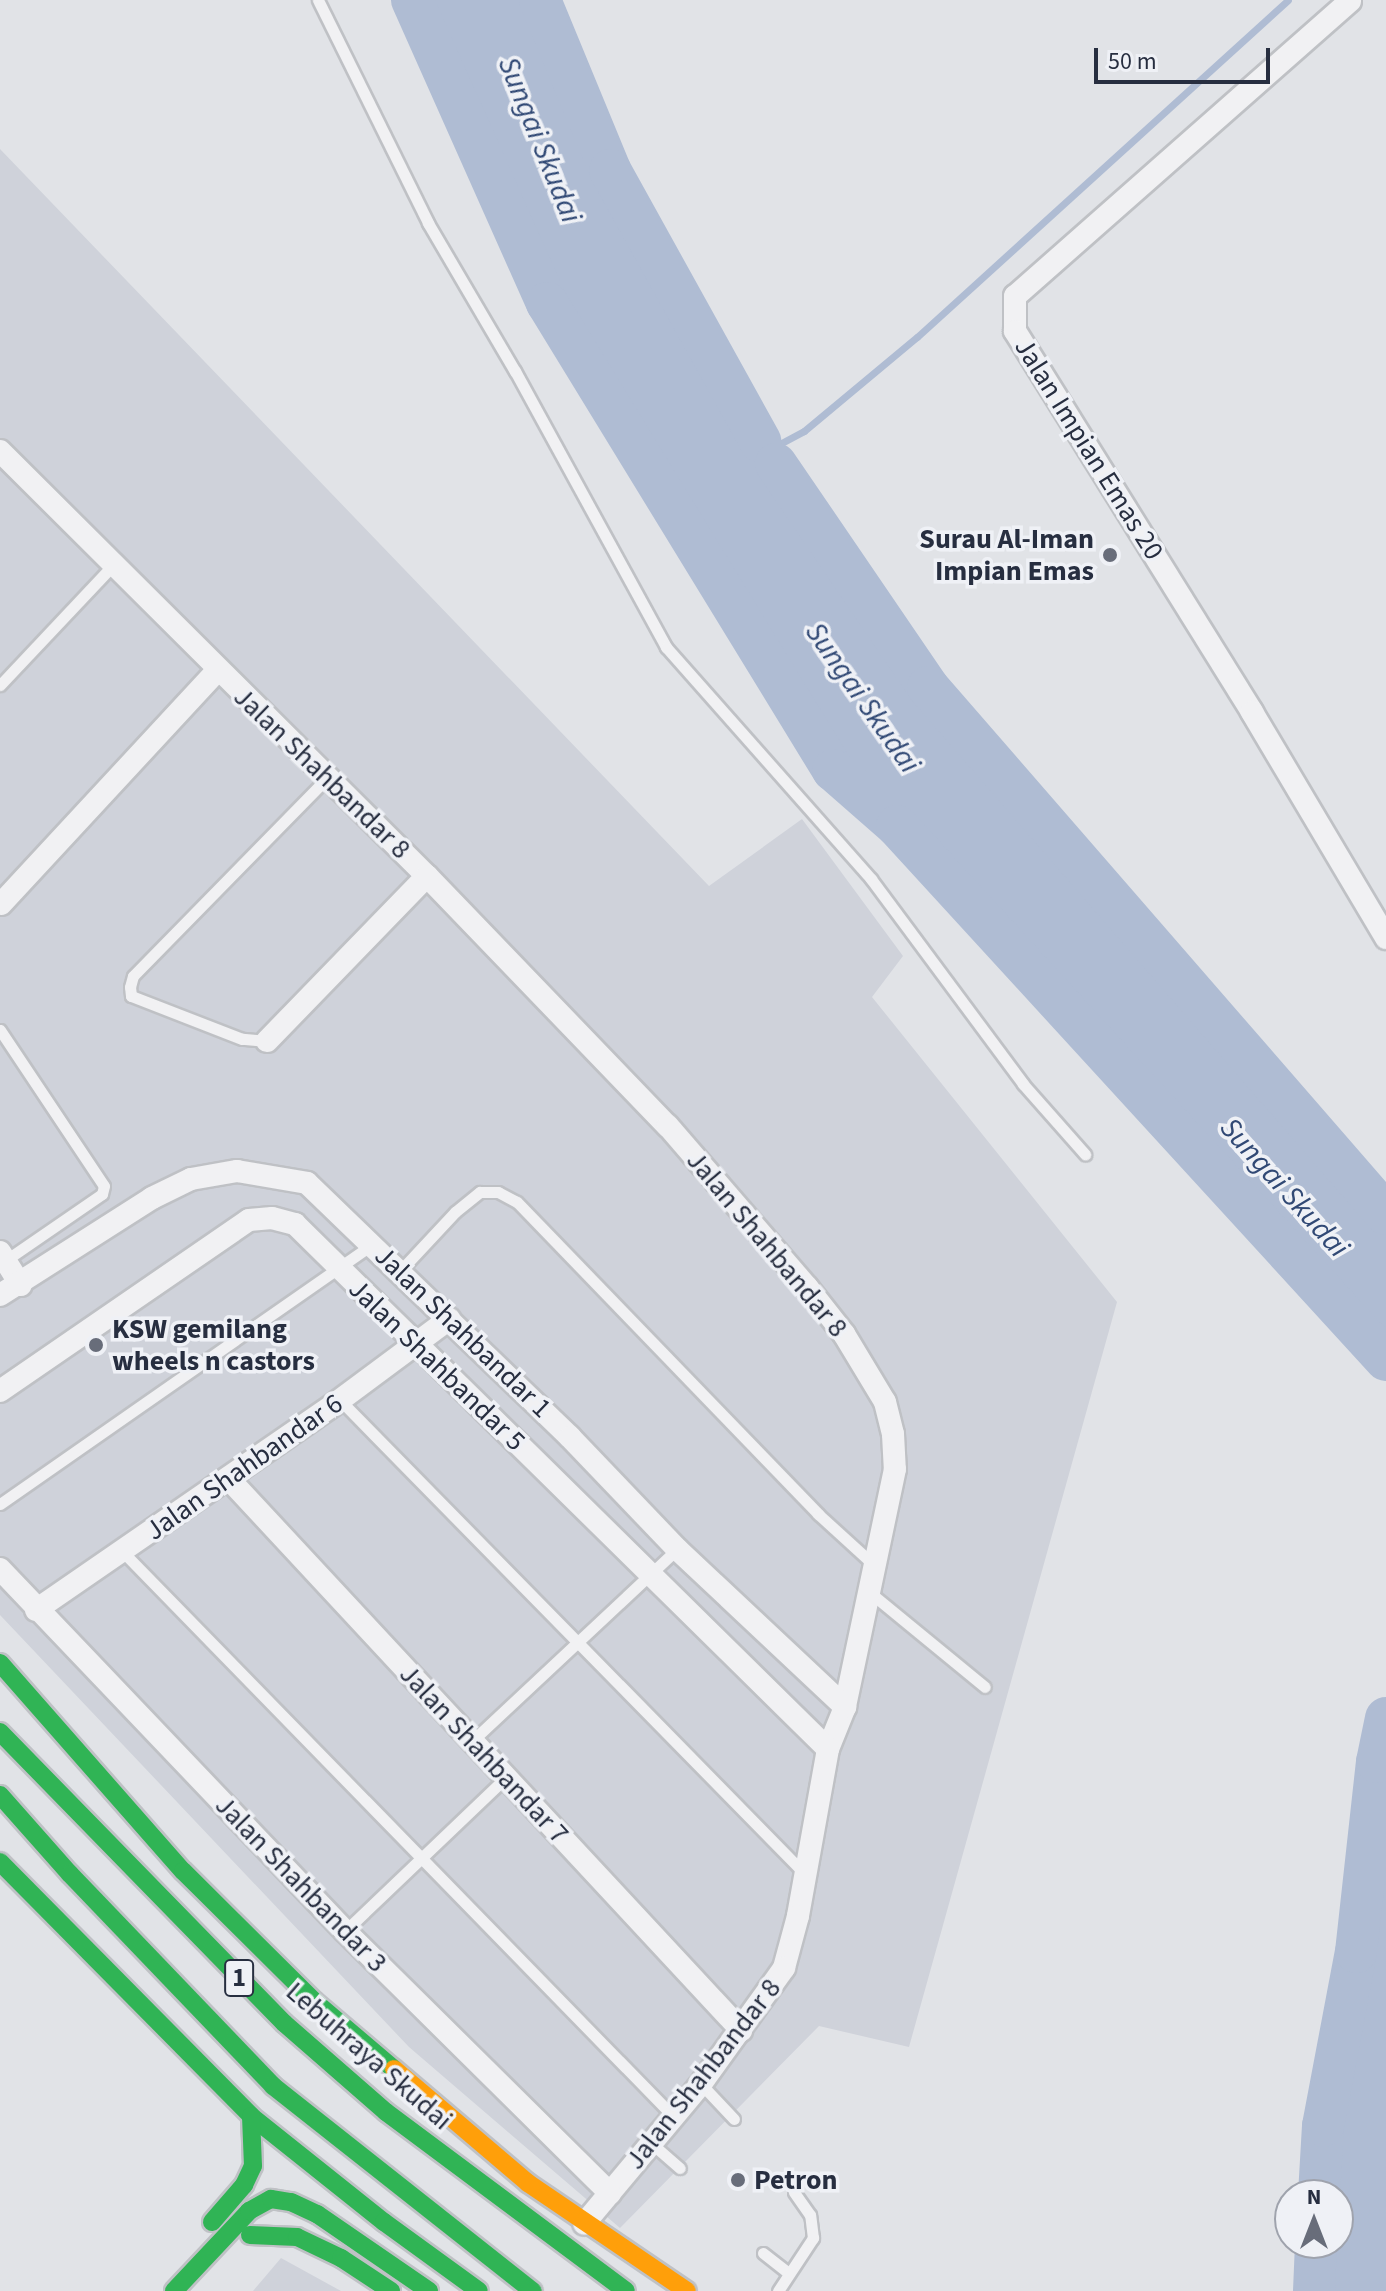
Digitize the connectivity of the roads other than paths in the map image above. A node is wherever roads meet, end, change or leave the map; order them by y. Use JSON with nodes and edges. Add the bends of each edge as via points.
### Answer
{"nodes":[{"id":1,"x":318,"y":0,"type":"edge"},
{"id":2,"x":1350,"y":1,"type":"edge"},
{"id":3,"x":2,"y":458,"type":"edge"},
{"id":4,"x":112,"y":566,"type":"junction"},
{"id":5,"x":217,"y":671,"type":"junction"},
{"id":6,"x":0,"y":685,"type":"edge"},
{"id":7,"x":326,"y":779,"type":"junction"},
{"id":8,"x":427,"y":876,"type":"junction"},
{"id":9,"x":1,"y":904,"type":"edge"},
{"id":10,"x":1386,"y":938,"type":"edge"},
{"id":11,"x":0,"y":1030,"type":"edge"},
{"id":12,"x":267,"y":1041,"type":"joint"},
{"id":13,"x":1085,"y":1154,"type":"dead end"},
{"id":14,"x":373,"y":1244,"type":"junction"},
{"id":15,"x":3,"y":1256,"type":"edge"},
{"id":16,"x":338,"y":1268,"type":"junction"},
{"id":17,"x":400,"y":1271,"type":"junction"},
{"id":18,"x":21,"y":1285,"type":"junction"},
{"id":19,"x":0,"y":1295,"type":"edge"},
{"id":20,"x":0,"y":1305,"type":"edge"},
{"id":21,"x":449,"y":1319,"type":"junction"},
{"id":22,"x":417,"y":1344,"type":"junction"},
{"id":23,"x":0,"y":1391,"type":"edge"},
{"id":24,"x":340,"y":1400,"type":"junction"},
{"id":25,"x":228,"y":1478,"type":"junction"},
{"id":26,"x":0,"y":1504,"type":"edge"},
{"id":27,"x":677,"y":1549,"type":"junction"},
{"id":28,"x":122,"y":1551,"type":"junction"},
{"id":29,"x":874,"y":1565,"type":"junction"},
{"id":30,"x":0,"y":1569,"type":"edge"},
{"id":31,"x":649,"y":1575,"type":"junction"},
{"id":32,"x":868,"y":1590,"type":"junction"},
{"id":33,"x":36,"y":1610,"type":"junction"},
{"id":34,"x":578,"y":1641,"type":"junction"},
{"id":35,"x":0,"y":1663,"type":"edge"},
{"id":36,"x":985,"y":1687,"type":"dead end"},
{"id":37,"x":845,"y":1707,"type":"junction"},
{"id":38,"x":0,"y":1732,"type":"edge"},
{"id":39,"x":472,"y":1741,"type":"junction"},
{"id":40,"x":828,"y":1749,"type":"junction"},
{"id":41,"x":506,"y":1777,"type":"junction"},
{"id":42,"x":0,"y":1795,"type":"edge"},
{"id":43,"x":419,"y":1857,"type":"junction"},
{"id":44,"x":0,"y":1862,"type":"edge"},
{"id":45,"x":805,"y":1874,"type":"junction"},
{"id":46,"x":345,"y":1931,"type":"junction"},
{"id":47,"x":741,"y":2030,"type":"junction"},
{"id":48,"x":701,"y":2084,"type":"junction"},
{"id":49,"x":672,"y":2115,"type":"junction"},
{"id":50,"x":251,"y":2116,"type":"junction"},
{"id":51,"x":734,"y":2119,"type":"dead end"},
{"id":52,"x":651,"y":2142,"type":"junction"},
{"id":53,"x":680,"y":2168,"type":"dead end"},
{"id":54,"x":794,"y":2192,"type":"dead end"},
{"id":55,"x":610,"y":2193,"type":"junction"},
{"id":56,"x":317,"y":2214,"type":"junction"},
{"id":57,"x":384,"y":2222,"type":"junction"},
{"id":58,"x":584,"y":2224,"type":"junction"},
{"id":59,"x":250,"y":2235,"type":"junction"},
{"id":60,"x":763,"y":2253,"type":"dead end"},
{"id":61,"x":789,"y":2273,"type":"junction"},
{"id":62,"x":153,"y":2291,"type":"edge"},
{"id":63,"x":174,"y":2291,"type":"edge"},
{"id":64,"x":197,"y":2291,"type":"edge"},
{"id":65,"x":391,"y":2291,"type":"edge"},
{"id":66,"x":429,"y":2291,"type":"edge"},
{"id":67,"x":479,"y":2291,"type":"edge"},
{"id":68,"x":533,"y":2291,"type":"edge"},
{"id":69,"x":626,"y":2291,"type":"edge"},
{"id":70,"x":687,"y":2291,"type":"edge"},
{"id":71,"x":778,"y":2291,"type":"edge"}],
"edges":[{"from":1,"to":13,"type":"lane","via":[[428,223],[666,647],[871,879],[1023,1084]]},
{"from":2,"to":10,"type":"street","name":"Jalan Impian Emas 20","via":[[1015,296],[1015,331]]},
{"from":3,"to":4,"type":"street","name":"Jalan Shahbandar 8"},
{"from":4,"to":5,"type":"street","name":"Jalan Shahbandar 8"},
{"from":4,"to":6,"type":"lane"},
{"from":5,"to":7,"type":"street","name":"Jalan Shahbandar 8"},
{"from":5,"to":9,"type":"street"},
{"from":7,"to":8,"type":"street","name":"Jalan Shahbandar 8"},
{"from":7,"to":12,"type":"lane","via":[[133,976],[130,987],[131,996],[242,1039]]},
{"from":8,"to":12,"type":"street"},
{"from":8,"to":29,"type":"street","name":"Jalan Shahbandar 8","via":[[739,1204],[869,1373],[885,1402],[895,1469]]},
{"from":11,"to":15,"type":"lane","via":[[104,1186],[102,1194]]},
{"from":14,"to":16,"type":"lane"},
{"from":14,"to":17,"type":"street","name":"Jalan Shahbandar 1"},
{"from":14,"to":18,"type":"street","name":"Jalan Shahbandar 1","via":[[307,1183],[270,1174],[215,1172],[152,1198]]},
{"from":15,"to":18,"type":"street"},
{"from":16,"to":22,"type":"street","name":"Jalan Shahbandar 5"},
{"from":16,"to":23,"type":"street","name":"Jalan Shahbandar 5","via":[[295,1224],[249,1220]]},
{"from":16,"to":26,"type":"lane"},
{"from":17,"to":21,"type":"street","name":"Jalan Shahbandar 1"},
{"from":17,"to":29,"type":"lane","via":[[480,1192],[498,1192],[517,1202],[775,1471]]},
{"from":18,"to":19,"type":"street","name":"Jalan Shahbandar 1"},
{"from":18,"to":20,"type":"street","name":"Jalan Shahbandar 1"},
{"from":21,"to":22,"type":"street","name":"Jalan Shahbandar 6"},
{"from":21,"to":27,"type":"street","name":"Jalan Shahbandar 1"},
{"from":22,"to":24,"type":"street","name":"Jalan Shahbandar 6"},
{"from":22,"to":31,"type":"street","name":"Jalan Shahbandar 5"},
{"from":24,"to":25,"type":"street","name":"Jalan Shahbandar 6"},
{"from":24,"to":34,"type":"lane"},
{"from":25,"to":28,"type":"street","name":"Jalan Shahbandar 6"},
{"from":25,"to":39,"type":"street","name":"Jalan Shahbandar 7"},
{"from":27,"to":31,"type":"lane"},
{"from":27,"to":37,"type":"street","name":"Jalan Shahbandar 1"},
{"from":28,"to":33,"type":"street","name":"Jalan Shahbandar 6"},
{"from":28,"to":43,"type":"lane"},
{"from":29,"to":32,"type":"street","name":"Jalan Shahbandar 8"},
{"from":30,"to":33,"type":"street","name":"Jalan Shahbandar 3"},
{"from":31,"to":34,"type":"lane"},
{"from":31,"to":40,"type":"street","name":"Jalan Shahbandar 5"},
{"from":32,"to":36,"type":"lane"},
{"from":32,"to":37,"type":"street","name":"Jalan Shahbandar 8"},
{"from":33,"to":46,"type":"street","name":"Jalan Shahbandar 3"},
{"from":34,"to":39,"type":"lane"},
{"from":34,"to":45,"type":"lane"},
{"from":35,"to":58,"type":"main road","via":[[183,1871],[314,2001],[461,2128]]},
{"from":37,"to":40,"type":"street","name":"Jalan Shahbandar 8"},
{"from":38,"to":69,"type":"main road","name":"Lebuhraya Skudai","number":"1","via":[[284,2023],[386,2112]]},
{"from":39,"to":41,"type":"street","name":"Jalan Shahbandar 7"},
{"from":40,"to":45,"type":"street","name":"Jalan Shahbandar 8"},
{"from":41,"to":43,"type":"lane"},
{"from":41,"to":47,"type":"street","name":"Jalan Shahbandar 7"},
{"from":42,"to":68,"type":"main road","number":"1","via":[[273,2086]]},
{"from":43,"to":46,"type":"lane"},
{"from":43,"to":49,"type":"lane"},
{"from":44,"to":50,"type":"main road"},
{"from":45,"to":47,"type":"street","name":"Jalan Shahbandar 8","via":[[784,1968]]},
{"from":46,"to":55,"type":"street","name":"Jalan Shahbandar 3"},
{"from":47,"to":48,"type":"street","name":"Jalan Shahbandar 8"},
{"from":48,"to":49,"type":"street","name":"Jalan Shahbandar 8"},
{"from":48,"to":51,"type":"lane"},
{"from":49,"to":52,"type":"street","name":"Jalan Shahbandar 8"},
{"from":50,"to":57,"type":"main road"},
{"from":50,"to":62,"type":"main road","via":[[255,2148],[244,2185]]},
{"from":52,"to":53,"type":"lane"},
{"from":52,"to":55,"type":"street","name":"Jalan Shahbandar 8"},
{"from":54,"to":61,"type":"lane","via":[[810,2215],[813,2238]]},
{"from":55,"to":58,"type":"street","name":"Jalan Shahbandar 8"},
{"from":56,"to":57,"type":"main road"},
{"from":56,"to":59,"type":"main road","via":[[275,2220]]},
{"from":56,"to":63,"type":"main road","via":[[281,2199],[259,2203]]},
{"from":56,"to":66,"type":"main road"},
{"from":57,"to":67,"type":"main road"},
{"from":58,"to":70,"type":"main road"},
{"from":59,"to":64,"type":"main road"},
{"from":59,"to":65,"type":"main road","via":[[297,2237]]},
{"from":60,"to":61,"type":"lane"},
{"from":61,"to":71,"type":"lane"}]}
